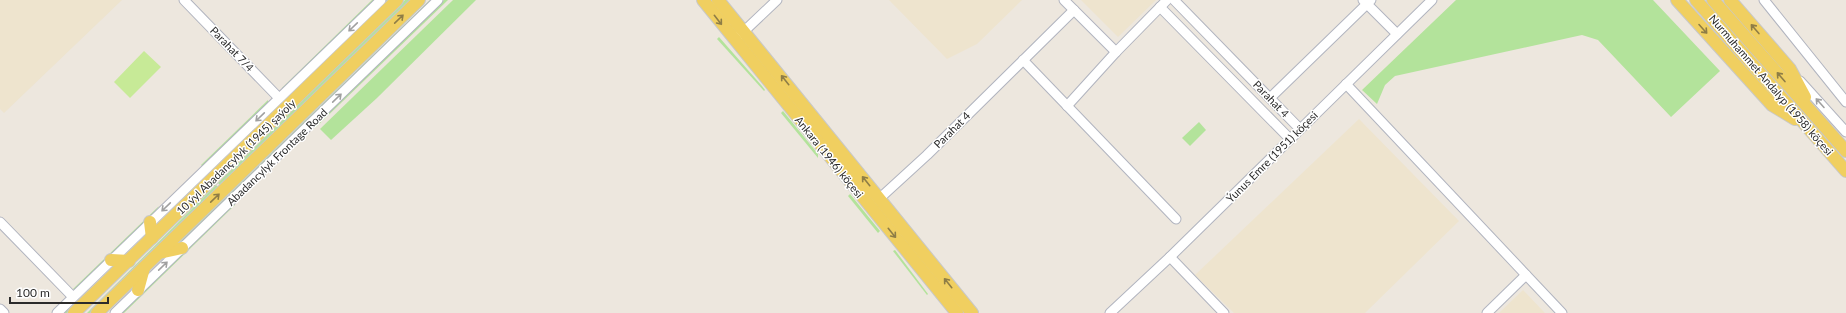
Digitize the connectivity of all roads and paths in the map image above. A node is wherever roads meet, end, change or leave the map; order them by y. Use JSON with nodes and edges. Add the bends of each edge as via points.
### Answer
{"nodes":[{"id":1,"x":184,"y":0,"type":"edge"},
{"id":2,"x":381,"y":0,"type":"edge"},
{"id":3,"x":397,"y":0,"type":"edge"},
{"id":4,"x":419,"y":0,"type":"edge"},
{"id":5,"x":438,"y":0,"type":"edge"},
{"id":6,"x":703,"y":0,"type":"edge"},
{"id":7,"x":718,"y":0,"type":"edge"},
{"id":8,"x":777,"y":0,"type":"edge"},
{"id":9,"x":1064,"y":0,"type":"edge"},
{"id":10,"x":1167,"y":0,"type":"edge"},
{"id":11,"x":1174,"y":0,"type":"edge"},
{"id":12,"x":1432,"y":0,"type":"edge"},
{"id":13,"x":1677,"y":0,"type":"edge"},
{"id":14,"x":1696,"y":0,"type":"edge"},
{"id":15,"x":1713,"y":0,"type":"edge"},
{"id":16,"x":1730,"y":0,"type":"edge"},
{"id":17,"x":1764,"y":0,"type":"edge"},
{"id":18,"x":1367,"y":1,"type":"edge"},
{"id":19,"x":1160,"y":7,"type":"junction"},
{"id":20,"x":1074,"y":10,"type":"junction"},
{"id":21,"x":745,"y":31,"type":"junction"},
{"id":22,"x":1397,"y":34,"type":"junction"},
{"id":23,"x":734,"y":40,"type":"junction"},
{"id":24,"x":1116,"y":52,"type":"junction"},
{"id":25,"x":1023,"y":60,"type":"junction"},
{"id":26,"x":1790,"y":70,"type":"junction"},
{"id":27,"x":1346,"y":84,"type":"junction"},
{"id":28,"x":279,"y":98,"type":"junction"},
{"id":29,"x":1270,"y":98,"type":"junction"},
{"id":30,"x":1846,"y":102,"type":"edge"},
{"id":31,"x":1067,"y":106,"type":"junction"},
{"id":32,"x":1816,"y":117,"type":"junction"},
{"id":33,"x":1806,"y":126,"type":"junction"},
{"id":34,"x":1300,"y":129,"type":"junction"},
{"id":35,"x":1846,"y":132,"type":"edge"},
{"id":36,"x":1290,"y":139,"type":"junction"},
{"id":37,"x":1846,"y":151,"type":"edge"},
{"id":38,"x":1846,"y":171,"type":"edge"},
{"id":39,"x":880,"y":198,"type":"junction"},
{"id":40,"x":1176,"y":219,"type":"dead end"},
{"id":41,"x":0,"y":222,"type":"edge"},
{"id":42,"x":150,"y":222,"type":"junction"},
{"id":43,"x":152,"y":238,"type":"junction"},
{"id":44,"x":182,"y":248,"type":"junction"},
{"id":45,"x":159,"y":252,"type":"junction"},
{"id":46,"x":1170,"y":257,"type":"junction"},
{"id":47,"x":111,"y":260,"type":"junction"},
{"id":48,"x":129,"y":260,"type":"junction"},
{"id":49,"x":145,"y":267,"type":"junction"},
{"id":50,"x":1526,"y":275,"type":"junction"},
{"id":51,"x":138,"y":290,"type":"junction"},
{"id":52,"x":73,"y":297,"type":"junction"},
{"id":53,"x":0,"y":310,"type":"edge"},
{"id":54,"x":4,"y":313,"type":"edge"},
{"id":55,"x":57,"y":313,"type":"edge"},
{"id":56,"x":74,"y":313,"type":"edge"},
{"id":57,"x":97,"y":313,"type":"edge"},
{"id":58,"x":114,"y":313,"type":"edge"},
{"id":59,"x":957,"y":313,"type":"edge"},
{"id":60,"x":972,"y":313,"type":"edge"},
{"id":61,"x":1110,"y":313,"type":"edge"},
{"id":62,"x":1224,"y":313,"type":"edge"},
{"id":63,"x":1487,"y":313,"type":"edge"},
{"id":64,"x":1562,"y":313,"type":"edge"}],
"edges":[{"from":1,"to":28,"type":"street","name":"Parahat 7/4"},
{"from":2,"to":28,"type":"street","one_way":true},
{"from":3,"to":43,"type":"main road","name":"10 ýyl Abadançylyk (1945) şaýoly"},
{"from":45,"to":4,"type":"main road","name":"10 ýyl Abadançylyk (1945) şaýoly","one_way":true},
{"from":44,"to":5,"type":"street","name":"Abadancylyk Frontage Road","one_way":true},
{"from":6,"to":23,"type":"main road","name":"Ankara (1946) köçesi","one_way":true},
{"from":7,"to":21,"type":"main road","name":"Ankara (1946) köçesi"},
{"from":8,"to":21,"type":"street"},
{"from":9,"to":20,"type":"street"},
{"from":10,"to":19,"type":"street"},
{"from":11,"to":29,"type":"street","name":"Parahat 4"},
{"from":12,"to":22,"type":"street","name":"Ýunus Emre (1951) köçesi"},
{"from":13,"to":33,"type":"main road","one_way":true,"via":[[1772,106]]},
{"from":14,"to":33,"type":"main road","name":"Nurmuhammet Andalyp (1958) köçesi"},
{"from":32,"to":15,"type":"main road","name":"Nurmuhammet Andalyp (1958) köçesi","one_way":true},
{"from":26,"to":16,"type":"main road","one_way":true},
{"from":17,"to":30,"type":"street"},
{"from":18,"to":22,"type":"street"},
{"from":18,"to":29,"type":"street"},
{"from":19,"to":24,"type":"street"},
{"from":19,"to":36,"type":"street","name":"Parahat 4"},
{"from":20,"to":24,"type":"street"},
{"from":20,"to":25,"type":"street","name":"Parahat 4"},
{"from":21,"to":23,"type":"street"},
{"from":39,"to":21,"type":"main road","name":"Ankara (1946) köçesi","one_way":true},
{"from":22,"to":27,"type":"street","name":"Ýunus Emre (1951) köçesi"},
{"from":23,"to":59,"type":"main road","name":"Ankara (1946) köçesi","one_way":true},
{"from":24,"to":31,"type":"street"},
{"from":25,"to":31,"type":"street"},
{"from":25,"to":39,"type":"street","name":"Parahat 4"},
{"from":26,"to":32,"type":"main road"},
{"from":35,"to":26,"type":"street","one_way":true},
{"from":27,"to":34,"type":"street","name":"Ýunus Emre (1951) köçesi"},
{"from":27,"to":50,"type":"street"},
{"from":28,"to":42,"type":"street","one_way":true},
{"from":29,"to":34,"type":"street","name":"Parahat 4"},
{"from":31,"to":40,"type":"street"},
{"from":32,"to":37,"type":"main road","name":"Nurmuhammet Andalyp (1958) köçesi"},
{"from":33,"to":38,"type":"main road","name":"Nurmuhammet Andalyp (1958) köçesi"},
{"from":34,"to":36,"type":"street","name":"Ýunus Emre (1951) köçesi"},
{"from":36,"to":46,"type":"street","name":"Ýunus Emre (1951) köçesi"},
{"from":60,"to":39,"type":"main road","name":"Ankara (1946) köçesi","one_way":true},
{"from":41,"to":52,"type":"street"},
{"from":42,"to":43,"type":"main road"},
{"from":42,"to":47,"type":"street"},
{"from":43,"to":48,"type":"main road","name":"10 ýyl Abadançylyk (1945) şaýoly"},
{"from":44,"to":45,"type":"main road"},
{"from":51,"to":44,"type":"street","name":"Abadancylyk Frontage Road","one_way":true},
{"from":45,"to":49,"type":"main road","name":"10 ýyl Abadançylyk (1945) şaýoly"},
{"from":46,"to":61,"type":"street","name":"Ýunus Emre (1951) köçesi"},
{"from":46,"to":62,"type":"street"},
{"from":47,"to":48,"type":"main road"},
{"from":47,"to":52,"type":"street"},
{"from":48,"to":56,"type":"main road","name":"10 ýyl Abadançylyk (1945) şaýoly"},
{"from":49,"to":51,"type":"main road"},
{"from":49,"to":57,"type":"main road","name":"10 ýyl Abadançylyk (1945) şaýoly"},
{"from":50,"to":63,"type":"street"},
{"from":50,"to":64,"type":"street"},
{"from":51,"to":58,"type":"street","name":"Abadancylyk Frontage Road"},
{"from":52,"to":55,"type":"street"},
{"from":53,"to":54,"type":"street"}]}
